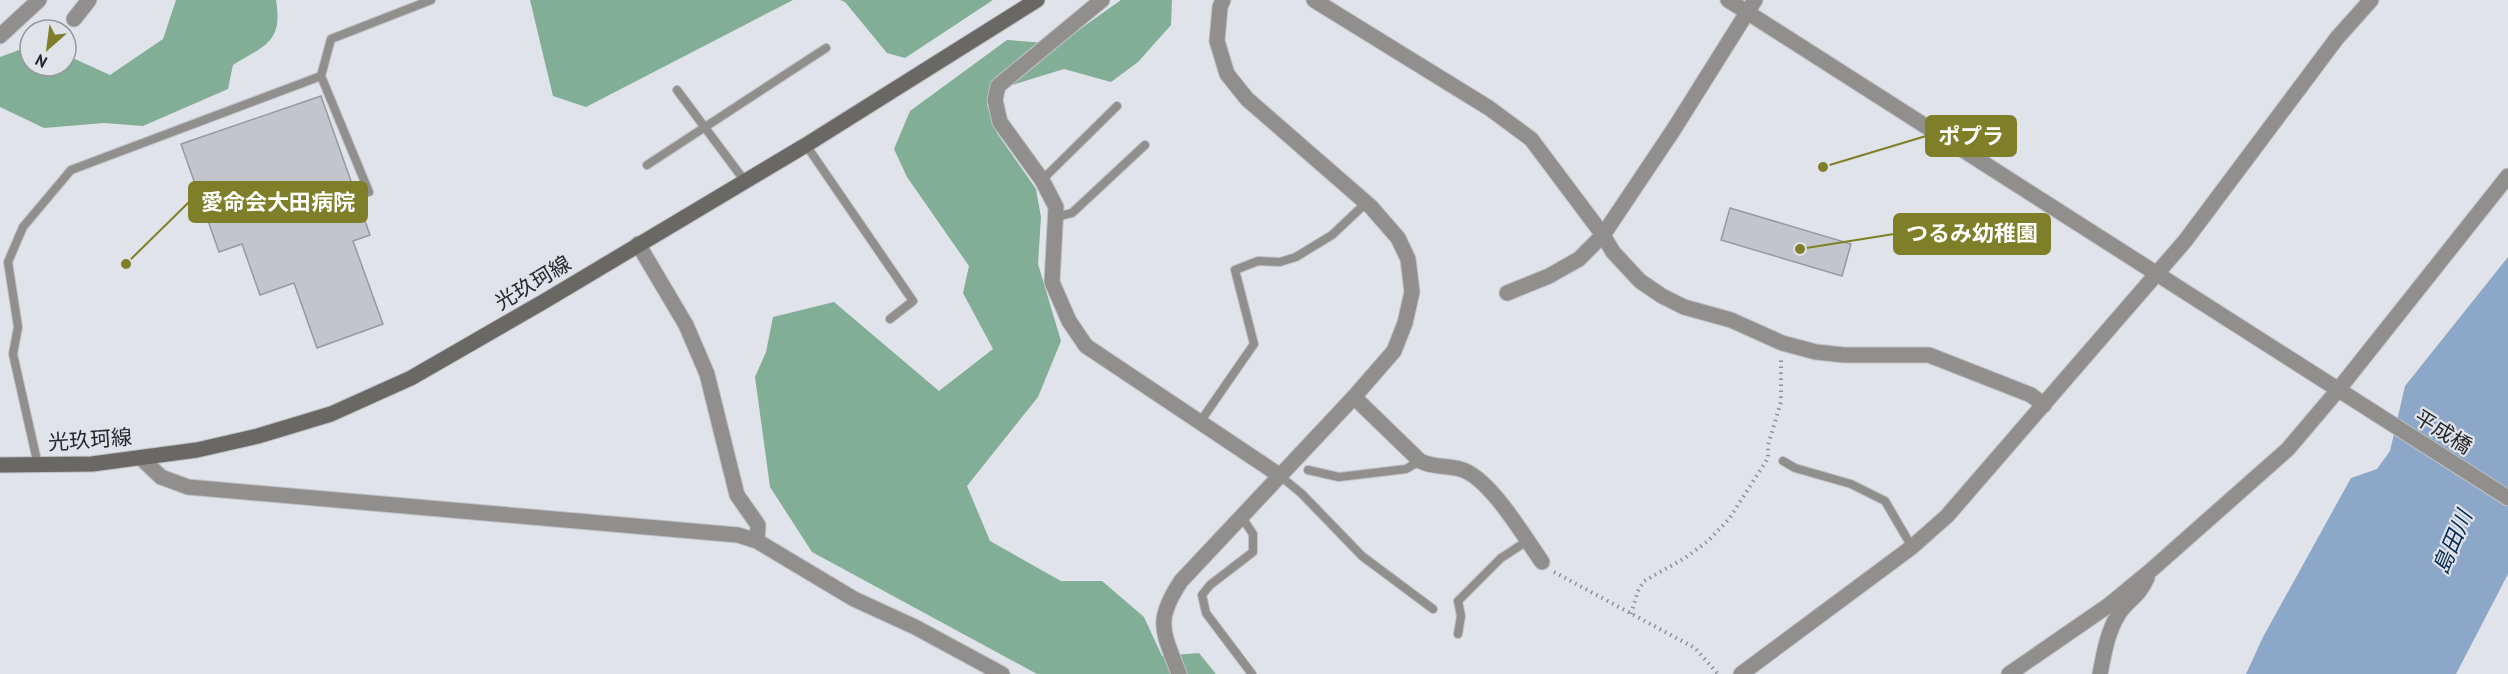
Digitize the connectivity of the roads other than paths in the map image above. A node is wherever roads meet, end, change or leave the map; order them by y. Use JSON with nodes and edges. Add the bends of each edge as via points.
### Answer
{"nodes":[{"id":1,"x":39,"y":0,"type":"edge"},
{"id":2,"x":89,"y":0,"type":"edge"},
{"id":3,"x":431,"y":0,"type":"edge"},
{"id":4,"x":1037,"y":0,"type":"edge"},
{"id":5,"x":1102,"y":0,"type":"edge"},
{"id":6,"x":1223,"y":0,"type":"edge"},
{"id":7,"x":1314,"y":0,"type":"edge"},
{"id":8,"x":1728,"y":0,"type":"edge"},
{"id":9,"x":2365,"y":2,"type":"edge"},
{"id":10,"x":1751,"y":6,"type":"edge"},
{"id":11,"x":75,"y":18,"type":"edge"},
{"id":12,"x":0,"y":36,"type":"edge"},
{"id":13,"x":826,"y":48,"type":"dead end"},
{"id":14,"x":321,"y":76,"type":"junction"},
{"id":15,"x":677,"y":90,"type":"dead end"},
{"id":16,"x":1117,"y":106,"type":"dead end"},
{"id":17,"x":706,"y":128,"type":"junction"},
{"id":18,"x":806,"y":145,"type":"junction"},
{"id":19,"x":1145,"y":145,"type":"dead end"},
{"id":20,"x":647,"y":165,"type":"dead end"},
{"id":21,"x":2508,"y":176,"type":"edge"},
{"id":22,"x":744,"y":180,"type":"junction"},
{"id":23,"x":1042,"y":180,"type":"junction"},
{"id":24,"x":369,"y":192,"type":"dead end"},
{"id":25,"x":1366,"y":202,"type":"junction"},
{"id":26,"x":1056,"y":217,"type":"junction"},
{"id":27,"x":1603,"y":236,"type":"junction"},
{"id":28,"x":638,"y":244,"type":"junction"},
{"id":29,"x":2158,"y":274,"type":"junction"},
{"id":30,"x":1507,"y":293,"type":"dead end"},
{"id":31,"x":890,"y":319,"type":"dead end"},
{"id":32,"x":2338,"y":390,"type":"junction"},
{"id":33,"x":1354,"y":397,"type":"junction"},
{"id":34,"x":2044,"y":405,"type":"junction"},
{"id":35,"x":1200,"y":422,"type":"junction"},
{"id":36,"x":141,"y":458,"type":"junction"},
{"id":37,"x":1420,"y":461,"type":"junction"},
{"id":38,"x":1783,"y":461,"type":"dead end"},
{"id":39,"x":0,"y":465,"type":"edge"},
{"id":40,"x":38,"y":465,"type":"junction"},
{"id":41,"x":1308,"y":470,"type":"dead end"},
{"id":42,"x":1279,"y":475,"type":"junction"},
{"id":43,"x":2508,"y":498,"type":"edge"},
{"id":44,"x":1241,"y":516,"type":"junction"},
{"id":45,"x":757,"y":541,"type":"junction"},
{"id":46,"x":1527,"y":541,"type":"junction"},
{"id":47,"x":1912,"y":547,"type":"junction"},
{"id":48,"x":1542,"y":562,"type":"road end"},
{"id":49,"x":2149,"y":572,"type":"junction"},
{"id":50,"x":1433,"y":609,"type":"dead end"},
{"id":51,"x":1458,"y":634,"type":"dead end"},
{"id":52,"x":1002,"y":674,"type":"edge"},
{"id":53,"x":1179,"y":674,"type":"edge"},
{"id":54,"x":1252,"y":674,"type":"edge"},
{"id":55,"x":1741,"y":674,"type":"edge"},
{"id":56,"x":2009,"y":674,"type":"edge"},
{"id":57,"x":2100,"y":674,"type":"edge"}],
"edges":[{"from":1,"to":12,"type":"street"},
{"from":2,"to":11,"type":"street"},
{"from":3,"to":14,"type":"lane","via":[[331,39]]},
{"from":4,"to":18,"type":"main road","name":"光玖珂線"},
{"from":5,"to":23,"type":"street","via":[[998,86],[995,100],[1000,122]]},
{"from":6,"to":25,"type":"street","via":[[1217,41],[1227,74],[1247,99]]},
{"from":7,"to":27,"type":"street","via":[[1489,108],[1531,139]]},
{"from":8,"to":10,"type":"street","name":"平成橋"},
{"from":9,"to":29,"type":"street"},
{"from":10,"to":27,"type":"street"},
{"from":10,"to":29,"type":"street","name":"平成橋"},
{"from":13,"to":17,"type":"lane"},
{"from":14,"to":24,"type":"lane"},
{"from":14,"to":40,"type":"lane","via":[[71,170],[23,228],[8,262],[18,327],[13,354]]},
{"from":15,"to":17,"type":"lane"},
{"from":16,"to":23,"type":"lane"},
{"from":17,"to":20,"type":"lane"},
{"from":17,"to":22,"type":"lane"},
{"from":18,"to":22,"type":"main road","name":"光玖珂線"},
{"from":18,"to":31,"type":"lane","via":[[914,301]]},
{"from":19,"to":26,"type":"lane","via":[[1072,213]]},
{"from":21,"to":32,"type":"street"},
{"from":22,"to":28,"type":"main road","name":"光玖珂線"},
{"from":23,"to":26,"type":"street","via":[[1056,207]]},
{"from":25,"to":33,"type":"street","via":[[1398,238],[1408,260],[1412,292],[1406,323],[1394,351]]},
{"from":25,"to":35,"type":"lane","via":[[1332,235],[1296,257],[1280,262],[1258,261],[1235,270],[1254,344]]},
{"from":26,"to":35,"type":"street","via":[[1052,282],[1086,346]]},
{"from":27,"to":30,"type":"street","via":[[1579,259]]},
{"from":27,"to":34,"type":"street","via":[[1640,281],[1684,307],[1816,352],[1929,355],[2031,395]]},
{"from":28,"to":36,"type":"main road","name":"光玖珂線","via":[[411,378],[331,414],[258,436]]},
{"from":28,"to":45,"type":"street","via":[[686,325],[707,374],[737,495],[758,525]]},
{"from":29,"to":32,"type":"street","name":"平成橋"},
{"from":29,"to":34,"type":"street"},
{"from":32,"to":43,"type":"street","name":"平成橋"},
{"from":32,"to":49,"type":"street","via":[[2288,449]]},
{"from":33,"to":37,"type":"street"},
{"from":33,"to":42,"type":"street"},
{"from":34,"to":47,"type":"street","via":[[1947,516]]},
{"from":35,"to":42,"type":"street"},
{"from":36,"to":40,"type":"main road","name":"光玖珂線"},
{"from":36,"to":45,"type":"street","via":[[161,477],[188,487],[738,536]]},
{"from":37,"to":41,"type":"lane","via":[[1406,469],[1339,477]]},
{"from":37,"to":46,"type":"street","via":[[1431,467],[1460,469],[1474,475],[1500,502]]},
{"from":38,"to":47,"type":"lane","via":[[1851,484],[1885,501]]},
{"from":39,"to":40,"type":"main road","name":"光玖珂線"},
{"from":42,"to":44,"type":"street"},
{"from":42,"to":50,"type":"lane","via":[[1362,556]]},
{"from":44,"to":53,"type":"street","via":[[1181,581],[1166,606],[1162,618]]},
{"from":44,"to":54,"type":"lane","via":[[1253,534],[1253,552],[1202,595],[1206,613]]},
{"from":45,"to":52,"type":"street","via":[[854,599]]},
{"from":46,"to":48,"type":"street"},
{"from":46,"to":51,"type":"lane","via":[[1501,558],[1458,601]]},
{"from":47,"to":55,"type":"street"},
{"from":49,"to":56,"type":"street"},
{"from":49,"to":57,"type":"street","via":[[2140,593],[2119,613],[2108,637]]}]}
